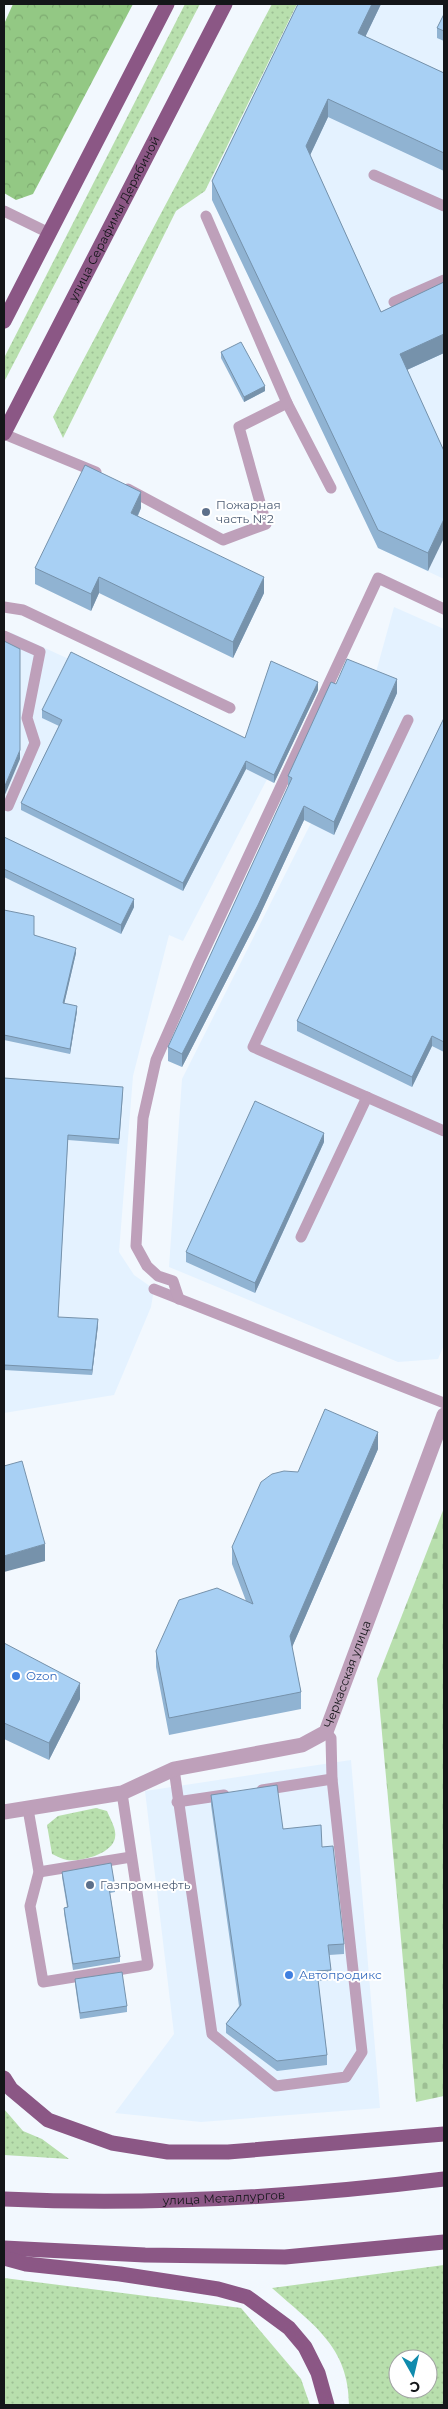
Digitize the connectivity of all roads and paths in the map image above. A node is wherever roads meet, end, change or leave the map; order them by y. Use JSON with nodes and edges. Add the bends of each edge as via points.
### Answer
{"nodes":[{"id":1,"x":167,"y":4,"type":"edge"},
{"id":2,"x":225,"y":4,"type":"edge"},
{"id":3,"x":374,"y":175,"type":"dead end"},
{"id":4,"x":444,"y":206,"type":"edge"},
{"id":5,"x":4,"y":211,"type":"edge"},
{"id":6,"x":206,"y":216,"type":"dead end"},
{"id":7,"x":49,"y":232,"type":"junction"},
{"id":8,"x":444,"y":280,"type":"edge"},
{"id":9,"x":394,"y":302,"type":"dead end"},
{"id":10,"x":4,"y":321,"type":"edge"},
{"id":11,"x":287,"y":403,"type":"junction"},
{"id":12,"x":4,"y":434,"type":"edge"},
{"id":13,"x":105,"y":476,"type":"edge"},
{"id":14,"x":118,"y":484,"type":"edge"},
{"id":15,"x":331,"y":488,"type":"dead end"},
{"id":16,"x":4,"y":607,"type":"edge"},
{"id":17,"x":444,"y":609,"type":"edge"},
{"id":18,"x":4,"y":636,"type":"edge"},
{"id":19,"x":230,"y":708,"type":"dead end"},
{"id":20,"x":408,"y":720,"type":"dead end"},
{"id":21,"x":8,"y":806,"type":"dead end"},
{"id":22,"x":367,"y":1097,"type":"junction"},
{"id":23,"x":444,"y":1131,"type":"edge"},
{"id":24,"x":301,"y":1237,"type":"dead end"},
{"id":25,"x":154,"y":1289,"type":"dead end"},
{"id":26,"x":179,"y":1299,"type":"junction"},
{"id":27,"x":444,"y":1403,"type":"edge"},
{"id":28,"x":444,"y":1415,"type":"edge"},
{"id":29,"x":326,"y":1732,"type":"junction"},
{"id":30,"x":174,"y":1768,"type":"junction"},
{"id":31,"x":332,"y":1779,"type":"junction"},
{"id":32,"x":255,"y":1791,"type":"edge"},
{"id":33,"x":122,"y":1793,"type":"junction"},
{"id":34,"x":235,"y":1794,"type":"edge"},
{"id":35,"x":177,"y":1802,"type":"junction"},
{"id":36,"x":28,"y":1809,"type":"junction"},
{"id":37,"x":4,"y":1812,"type":"edge"},
{"id":38,"x":131,"y":1857,"type":"junction"},
{"id":39,"x":39,"y":1872,"type":"junction"},
{"id":40,"x":4,"y":2078,"type":"edge"},
{"id":41,"x":444,"y":2134,"type":"edge"},
{"id":42,"x":444,"y":2179,"type":"edge"},
{"id":43,"x":4,"y":2199,"type":"edge"},
{"id":44,"x":444,"y":2242,"type":"edge"},
{"id":45,"x":4,"y":2248,"type":"edge"},
{"id":46,"x":4,"y":2258,"type":"edge"},
{"id":47,"x":327,"y":2405,"type":"edge"}],
"edges":[{"from":1,"to":7,"type":"main road"},
{"from":2,"to":12,"type":"main road","name":"улица Серафимы Дерябиной"},
{"from":3,"to":4,"type":"lane"},
{"from":5,"to":7,"type":"lane"},
{"from":6,"to":11,"type":"lane"},
{"from":7,"to":10,"type":"main road"},
{"from":8,"to":9,"type":"lane"},
{"from":11,"to":14,"type":"lane","via":[[239,427],[266,524],[223,540]]},
{"from":11,"to":15,"type":"lane"},
{"from":12,"to":13,"type":"lane"},
{"from":16,"to":19,"type":"lane","via":[[23,610]]},
{"from":17,"to":26,"type":"lane","via":[[378,578],[156,1060],[142,1118],[136,1246],[147,1266],[158,1276],[173,1281]]},
{"from":18,"to":21,"type":"lane","via":[[40,652],[27,718],[35,743]]},
{"from":20,"to":22,"type":"lane","via":[[253,1047]]},
{"from":22,"to":23,"type":"lane"},
{"from":22,"to":24,"type":"lane"},
{"from":25,"to":26,"type":"lane"},
{"from":26,"to":27,"type":"lane"},
{"from":28,"to":29,"type":"street","name":"Черкасская улица"},
{"from":29,"to":30,"type":"street","name":"Черкасская улица","via":[[302,1745]]},
{"from":29,"to":31,"type":"lane","via":[[331,1738]]},
{"from":30,"to":33,"type":"street","name":"Черкасская улица"},
{"from":30,"to":35,"type":"lane"},
{"from":31,"to":32,"type":"lane"},
{"from":31,"to":35,"type":"lane","via":[[362,2052],[346,2077],[276,2086],[212,2034]]},
{"from":33,"to":36,"type":"street","name":"Черкасская улица"},
{"from":33,"to":38,"type":"lane"},
{"from":34,"to":35,"type":"lane"},
{"from":36,"to":37,"type":"street","name":"Черкасская улица"},
{"from":36,"to":39,"type":"lane"},
{"from":38,"to":39,"type":"lane"},
{"from":38,"to":39,"type":"lane","via":[[148,1965],[43,1982],[30,1906]]},
{"from":40,"to":41,"type":"main road","via":[[48,2120],[112,2143],[168,2152],[228,2152]]},
{"from":42,"to":43,"type":"main road","name":"улица Металлургов","via":[[350,2191],[198,2200],[89,2202]]},
{"from":44,"to":45,"type":"main road","via":[[285,2257]]},
{"from":46,"to":47,"type":"main road","via":[[26,2264],[218,2289],[247,2297],[289,2328],[305,2347],[318,2373]]}]}
